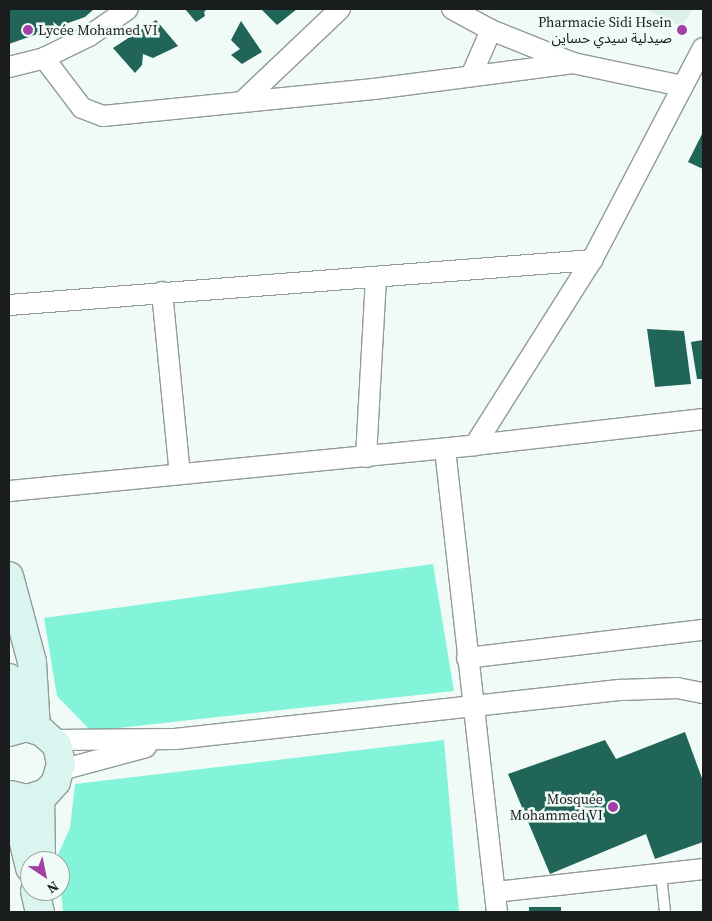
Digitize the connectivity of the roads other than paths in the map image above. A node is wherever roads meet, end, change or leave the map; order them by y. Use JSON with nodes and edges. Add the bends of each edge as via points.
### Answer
{"nodes":[{"id":1,"x":128,"y":9,"type":"edge"},
{"id":2,"x":340,"y":9,"type":"edge"},
{"id":3,"x":452,"y":9,"type":"edge"},
{"id":4,"x":491,"y":30,"type":"junction"},
{"id":5,"x":703,"y":48,"type":"edge"},
{"id":6,"x":44,"y":58,"type":"junction"},
{"id":7,"x":573,"y":63,"type":"junction"},
{"id":8,"x":9,"y":67,"type":"edge"},
{"id":9,"x":471,"y":76,"type":"junction"},
{"id":10,"x":682,"y":86,"type":"junction"},
{"id":11,"x":242,"y":102,"type":"junction"},
{"id":12,"x":592,"y":260,"type":"junction"},
{"id":13,"x":376,"y":277,"type":"junction"},
{"id":14,"x":162,"y":292,"type":"junction"},
{"id":15,"x":9,"y":305,"type":"edge"},
{"id":16,"x":703,"y":419,"type":"edge"},
{"id":17,"x":475,"y":445,"type":"junction"},
{"id":18,"x":445,"y":448,"type":"junction"},
{"id":19,"x":366,"y":457,"type":"junction"},
{"id":20,"x":180,"y":474,"type":"junction"},
{"id":21,"x":9,"y":491,"type":"edge"},
{"id":22,"x":9,"y":576,"type":"edge"},
{"id":23,"x":17,"y":610,"type":"junction"},
{"id":24,"x":703,"y":630,"type":"edge"},
{"id":25,"x":9,"y":652,"type":"edge"},
{"id":26,"x":467,"y":658,"type":"junction"},
{"id":27,"x":9,"y":678,"type":"edge"},
{"id":28,"x":703,"y":693,"type":"edge"},
{"id":29,"x":472,"y":705,"type":"junction"},
{"id":30,"x":22,"y":731,"type":"edge"},
{"id":31,"x":175,"y":739,"type":"junction"},
{"id":32,"x":61,"y":770,"type":"junction"},
{"id":33,"x":21,"y":796,"type":"edge"},
{"id":34,"x":28,"y":851,"type":"edge"},
{"id":35,"x":38,"y":851,"type":"edge"},
{"id":36,"x":703,"y":869,"type":"edge"},
{"id":37,"x":661,"y":874,"type":"junction"},
{"id":38,"x":495,"y":892,"type":"junction"},
{"id":39,"x":498,"y":912,"type":"edge"},
{"id":40,"x":665,"y":912,"type":"edge"}],
"edges":[{"from":1,"to":6,"type":"street","via":[[90,36]]},
{"from":2,"to":11,"type":"street"},
{"from":3,"to":4,"type":"street"},
{"from":4,"to":7,"type":"street"},
{"from":4,"to":9,"type":"street"},
{"from":5,"to":10,"type":"street"},
{"from":6,"to":8,"type":"street"},
{"from":6,"to":11,"type":"street","via":[[82,108],[93,114],[103,116]]},
{"from":7,"to":9,"type":"street"},
{"from":7,"to":10,"type":"street"},
{"from":9,"to":11,"type":"street"},
{"from":10,"to":12,"type":"street"},
{"from":12,"to":13,"type":"street"},
{"from":12,"to":17,"type":"street"},
{"from":13,"to":14,"type":"street"},
{"from":13,"to":19,"type":"street"},
{"from":14,"to":15,"type":"street"},
{"from":14,"to":20,"type":"street"},
{"from":16,"to":17,"type":"street"},
{"from":17,"to":18,"type":"street"},
{"from":18,"to":19,"type":"street"},
{"from":18,"to":26,"type":"street"},
{"from":19,"to":20,"type":"street"},
{"from":20,"to":21,"type":"street"},
{"from":22,"to":23,"type":"main road"},
{"from":23,"to":25,"type":"main road"},
{"from":23,"to":30,"type":"main road","via":[[32,662]]},
{"from":24,"to":26,"type":"street"},
{"from":26,"to":29,"type":"street"},
{"from":27,"to":30,"type":"main road"},
{"from":28,"to":29,"type":"street","via":[[677,688],[621,690]]},
{"from":29,"to":31,"type":"street"},
{"from":29,"to":38,"type":"street"},
{"from":30,"to":31,"type":"street"},
{"from":30,"to":32,"type":"main road","via":[[59,751]]},
{"from":31,"to":32,"type":"street"},
{"from":32,"to":33,"type":"main road","via":[[53,785]]},
{"from":33,"to":34,"type":"main road"},
{"from":33,"to":35,"type":"main road"},
{"from":36,"to":37,"type":"street"},
{"from":37,"to":38,"type":"street"},
{"from":37,"to":40,"type":"lane"},
{"from":38,"to":39,"type":"street"}]}
